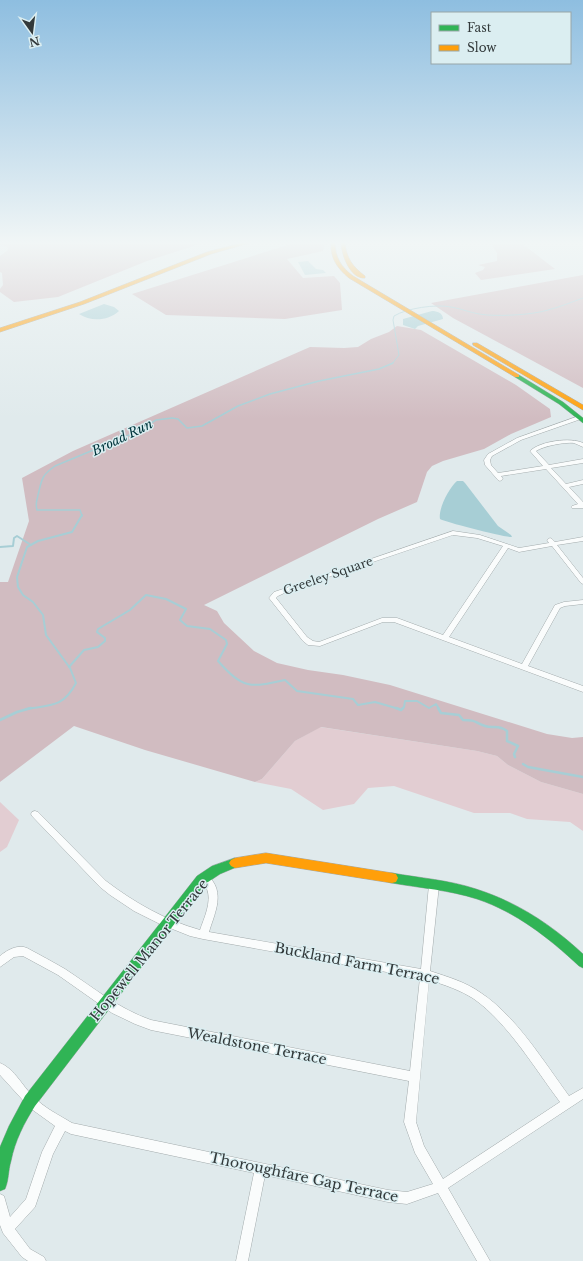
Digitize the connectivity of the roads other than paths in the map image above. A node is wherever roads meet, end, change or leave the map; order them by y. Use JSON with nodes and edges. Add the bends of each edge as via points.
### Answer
{"nodes":[{"id":1,"x":71,"y":301,"type":"edge"},
{"id":2,"x":87,"y":301,"type":"edge"},
{"id":3,"x":389,"y":301,"type":"edge"},
{"id":4,"x":402,"y":301,"type":"edge"},
{"id":5,"x":0,"y":325,"type":"edge"},
{"id":6,"x":0,"y":330,"type":"edge"},
{"id":7,"x":583,"y":408,"type":"edge"},
{"id":8,"x":582,"y":418,"type":"edge"},
{"id":9,"x":583,"y":445,"type":"edge"},
{"id":10,"x":583,"y":461,"type":"edge"},
{"id":11,"x":547,"y":467,"type":"junction"},
{"id":12,"x":583,"y":482,"type":"edge"},
{"id":13,"x":565,"y":486,"type":"junction"},
{"id":14,"x":583,"y":505,"type":"edge"},
{"id":15,"x":574,"y":507,"type":"dead end"},
{"id":16,"x":583,"y":539,"type":"edge"},
{"id":17,"x":552,"y":542,"type":"junction"},
{"id":18,"x":506,"y":546,"type":"junction"},
{"id":19,"x":583,"y":582,"type":"edge"},
{"id":20,"x":583,"y":602,"type":"edge"},
{"id":21,"x":445,"y":638,"type":"junction"},
{"id":22,"x":524,"y":667,"type":"junction"},
{"id":23,"x":583,"y":689,"type":"edge"},
{"id":24,"x":35,"y":814,"type":"dead end"},
{"id":25,"x":205,"y":878,"type":"junction"},
{"id":26,"x":434,"y":885,"type":"junction"},
{"id":27,"x":168,"y":923,"type":"junction"},
{"id":28,"x":203,"y":935,"type":"junction"},
{"id":29,"x":0,"y":962,"type":"edge"},
{"id":30,"x":583,"y":962,"type":"edge"},
{"id":31,"x":425,"y":974,"type":"junction"},
{"id":32,"x":105,"y":1003,"type":"junction"},
{"id":33,"x":0,"y":1068,"type":"edge"},
{"id":34,"x":414,"y":1077,"type":"junction"},
{"id":35,"x":583,"y":1092,"type":"edge"},
{"id":36,"x":30,"y":1101,"type":"junction"},
{"id":37,"x":567,"y":1104,"type":"junction"},
{"id":38,"x":62,"y":1124,"type":"junction"},
{"id":39,"x":261,"y":1168,"type":"junction"},
{"id":40,"x":0,"y":1184,"type":"edge"},
{"id":41,"x":440,"y":1187,"type":"junction"},
{"id":42,"x":0,"y":1200,"type":"edge"},
{"id":43,"x":7,"y":1229,"type":"junction"},
{"id":44,"x":40,"y":1261,"type":"edge"},
{"id":45,"x":242,"y":1261,"type":"edge"},
{"id":46,"x":484,"y":1261,"type":"edge"}],
"edges":[{"from":1,"to":5,"type":"main road"},
{"from":2,"to":6,"type":"main road"},
{"from":3,"to":8,"type":"main road"},
{"from":4,"to":7,"type":"main road"},
{"from":8,"to":11,"type":"street","via":[[519,439],[490,455],[487,460],[498,477]]},
{"from":9,"to":11,"type":"street","via":[[572,442],[534,449],[534,453]]},
{"from":10,"to":11,"type":"street"},
{"from":11,"to":13,"type":"street"},
{"from":12,"to":13,"type":"street"},
{"from":13,"to":14,"type":"street"},
{"from":14,"to":15,"type":"street"},
{"from":16,"to":17,"type":"street","name":"Greeley Square"},
{"from":17,"to":18,"type":"street","name":"Greeley Square","via":[[524,550]]},
{"from":17,"to":19,"type":"street"},
{"from":18,"to":21,"type":"street"},
{"from":18,"to":21,"type":"street","name":"Greeley Square","via":[[478,536],[453,533],[273,596],[273,601],[311,643],[320,644],[382,620]]},
{"from":20,"to":22,"type":"street","via":[[557,607]]},
{"from":21,"to":22,"type":"street","name":"Greeley Square"},
{"from":22,"to":23,"type":"street","name":"Greeley Square"},
{"from":24,"to":27,"type":"street","name":"Buckland Farm Terrace","via":[[103,884]]},
{"from":25,"to":26,"type":"main road","name":"Hopewell Manor Terrace","via":[[234,862],[266,858]]},
{"from":25,"to":27,"type":"main road","name":"Hopewell Manor Terrace"},
{"from":25,"to":28,"type":"street","via":[[212,887],[214,897]]},
{"from":26,"to":30,"type":"main road","name":"Hopewell Manor Terrace","via":[[479,894],[509,906],[539,924]]},
{"from":26,"to":31,"type":"street"},
{"from":27,"to":28,"type":"street","name":"Buckland Farm Terrace"},
{"from":27,"to":32,"type":"main road","name":"Hopewell Manor Terrace"},
{"from":28,"to":31,"type":"street","name":"Buckland Farm Terrace"},
{"from":29,"to":32,"type":"street","name":"Wealdstone Terrace","via":[[9,954],[24,951],[61,972]]},
{"from":31,"to":34,"type":"street"},
{"from":31,"to":37,"type":"street","name":"Buckland Farm Terrace","via":[[453,983],[478,996],[507,1025]]},
{"from":32,"to":34,"type":"street","name":"Wealdstone Terrace","via":[[137,1021],[151,1025]]},
{"from":32,"to":36,"type":"main road","name":"Hopewell Manor Terrace"},
{"from":33,"to":36,"type":"street","name":"Thoroughfare Gap Terrace"},
{"from":34,"to":41,"type":"street","via":[[410,1122],[418,1150]]},
{"from":35,"to":37,"type":"street","name":"Thoroughfare Gap Terrace"},
{"from":36,"to":38,"type":"street","name":"Thoroughfare Gap Terrace"},
{"from":36,"to":40,"type":"main road","name":"Hopewell Manor Terrace","via":[[7,1140],[0,1170]]},
{"from":37,"to":41,"type":"street","name":"Thoroughfare Gap Terrace"},
{"from":38,"to":39,"type":"street","name":"Thoroughfare Gap Terrace"},
{"from":38,"to":43,"type":"street","via":[[48,1152],[31,1203]]},
{"from":39,"to":41,"type":"street","name":"Thoroughfare Gap Terrace","via":[[388,1196],[407,1198]]},
{"from":39,"to":45,"type":"street"},
{"from":41,"to":46,"type":"street"},
{"from":42,"to":43,"type":"street"},
{"from":43,"to":44,"type":"street","via":[[26,1253]]}]}
